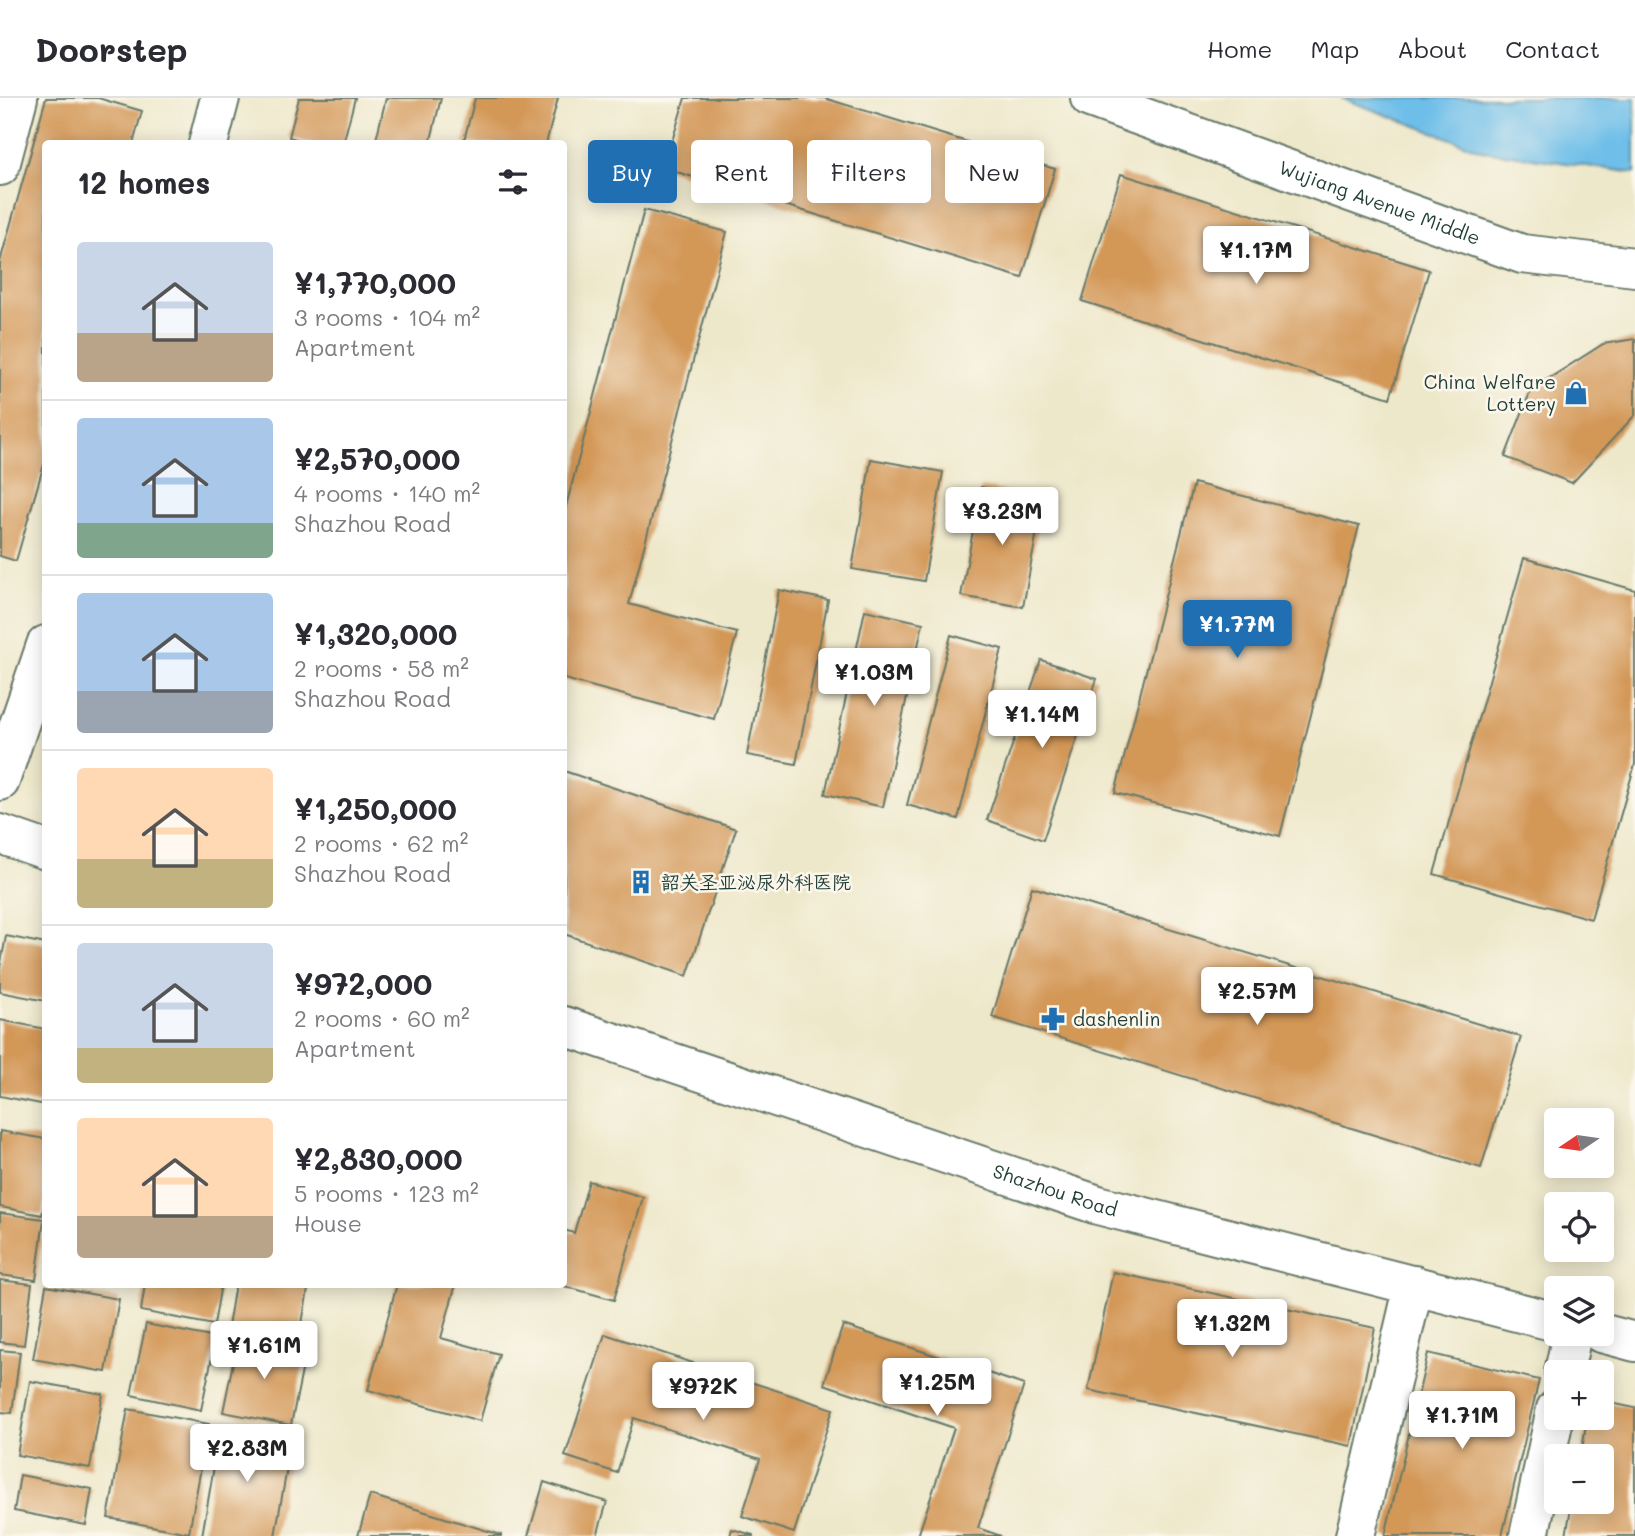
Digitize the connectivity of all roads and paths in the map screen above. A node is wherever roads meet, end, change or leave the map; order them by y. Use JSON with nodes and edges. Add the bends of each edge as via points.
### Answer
{"nodes":[{"id":1,"x":18,"y":98,"type":"edge"},
{"id":2,"x":219,"y":98,"type":"edge"},
{"id":3,"x":1090,"y":98,"type":"edge"},
{"id":4,"x":209,"y":140,"type":"edge"},
{"id":5,"x":0,"y":166,"type":"edge"},
{"id":6,"x":1635,"y":267,"type":"edge"},
{"id":7,"x":42,"y":657,"type":"edge"},
{"id":8,"x":0,"y":781,"type":"edge"},
{"id":9,"x":0,"y":834,"type":"edge"},
{"id":10,"x":42,"y":849,"type":"edge"},
{"id":11,"x":567,"y":1027,"type":"edge"},
{"id":12,"x":1414,"y":1285,"type":"junction"},
{"id":13,"x":1544,"y":1319,"type":"edge"},
{"id":14,"x":1614,"y":1336,"type":"edge"},
{"id":15,"x":1635,"y":1342,"type":"edge"},
{"id":16,"x":1552,"y":1430,"type":"edge"},
{"id":17,"x":1355,"y":1536,"type":"edge"},
{"id":18,"x":1529,"y":1536,"type":"edge"}],
"edges":[{"from":1,"to":5,"type":"street"},
{"from":2,"to":4,"type":"street"},
{"from":3,"to":6,"type":"street","name":"Wujiang Avenue Middle","via":[[1522,254]]},
{"from":7,"to":8,"type":"street"},
{"from":9,"to":10,"type":"street"},
{"from":11,"to":12,"type":"street","name":"Shazhou Road","via":[[1098,1205]]},
{"from":12,"to":13,"type":"street","name":"Shazhou Road"},
{"from":12,"to":17,"type":"street"},
{"from":14,"to":15,"type":"street"},
{"from":16,"to":18,"type":"street"}]}
